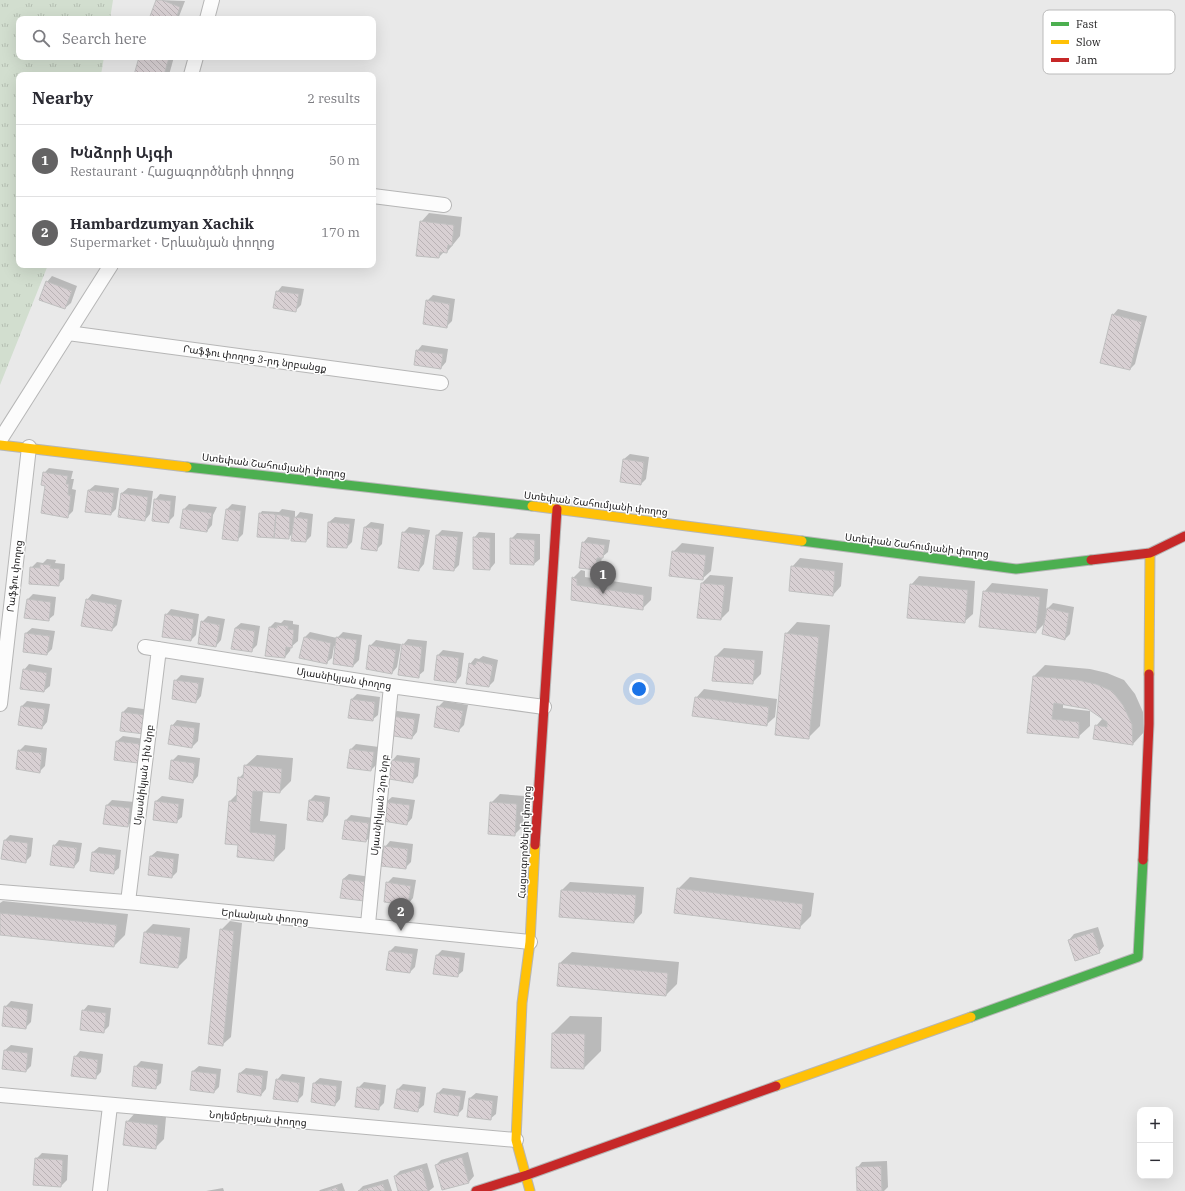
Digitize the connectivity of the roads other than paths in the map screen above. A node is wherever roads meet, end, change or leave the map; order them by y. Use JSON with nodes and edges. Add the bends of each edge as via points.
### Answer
{"nodes":[{"id":1,"x":212,"y":0,"type":"edge"},
{"id":2,"x":208,"y":16,"type":"edge"},
{"id":3,"x":195,"y":60,"type":"edge"},
{"id":4,"x":192,"y":72,"type":"edge"},
{"id":5,"x":376,"y":196,"type":"edge"},
{"id":6,"x":444,"y":205,"type":"dead end"},
{"id":7,"x":108,"y":268,"type":"edge"},
{"id":8,"x":68,"y":333,"type":"junction"},
{"id":9,"x":441,"y":383,"type":"dead end"},
{"id":10,"x":0,"y":440,"type":"edge"},
{"id":11,"x":0,"y":445,"type":"edge"},
{"id":12,"x":29,"y":447,"type":"junction"},
{"id":13,"x":557,"y":509,"type":"junction"},
{"id":14,"x":1185,"y":536,"type":"edge"},
{"id":15,"x":1150,"y":553,"type":"junction"},
{"id":16,"x":4,"y":628,"type":"edge"},
{"id":17,"x":152,"y":648,"type":"joint"},
{"id":18,"x":391,"y":686,"type":"junction"},
{"id":19,"x":0,"y":704,"type":"edge"},
{"id":20,"x":544,"y":707,"type":"junction"},
{"id":21,"x":0,"y":892,"type":"edge"},
{"id":22,"x":128,"y":902,"type":"junction"},
{"id":23,"x":368,"y":924,"type":"junction"},
{"id":24,"x":530,"y":942,"type":"junction"},
{"id":25,"x":0,"y":1095,"type":"edge"},
{"id":26,"x":110,"y":1106,"type":"junction"},
{"id":27,"x":516,"y":1140,"type":"junction"},
{"id":28,"x":527,"y":1175,"type":"junction"},
{"id":29,"x":100,"y":1191,"type":"edge"},
{"id":30,"x":476,"y":1191,"type":"edge"},
{"id":31,"x":530,"y":1191,"type":"edge"}],
"edges":[{"from":1,"to":2,"type":"street"},
{"from":3,"to":4,"type":"street"},
{"from":5,"to":6,"type":"street"},
{"from":7,"to":8,"type":"street"},
{"from":8,"to":9,"type":"street","name":"Րաֆֆու փողոց 3-րդ նրբանցք"},
{"from":8,"to":10,"type":"street"},
{"from":11,"to":12,"type":"street","name":"Ստեփան Շահումյանի փողոց"},
{"from":12,"to":13,"type":"street","name":"Ստեփան Շահումյանի փողոց"},
{"from":12,"to":16,"type":"street","name":"Րաֆֆու փողոց"},
{"from":13,"to":15,"type":"street","name":"Ստեփան Շահումյանի փողոց","via":[[1016,569]]},
{"from":13,"to":20,"type":"street","name":"Հացագործների փողոց"},
{"from":14,"to":15,"type":"street","name":"Ստեփան Շահումյանի փողոց"},
{"from":15,"to":28,"type":"street","via":[[1149,724],[1138,956]]},
{"from":16,"to":19,"type":"street","name":"Րաֆֆու փողոց"},
{"from":17,"to":18,"type":"street","name":"Մյասնիկյան փողոց"},
{"from":17,"to":22,"type":"street","name":"Մյասնիկյան 1ին նրբ"},
{"from":18,"to":20,"type":"street","name":"Մյասնիկյան փողոց"},
{"from":18,"to":23,"type":"street","name":"Մյասնիկյան 2րդ նրբ"},
{"from":20,"to":24,"type":"street","name":"Հացագործների փողոց"},
{"from":21,"to":22,"type":"street","name":"Երևանյան փողոց"},
{"from":22,"to":23,"type":"street","name":"Երևանյան փողոց"},
{"from":23,"to":24,"type":"street","name":"Երևանյան փողոց"},
{"from":24,"to":27,"type":"street","name":"Հացագործների փողոց","via":[[522,1003]]},
{"from":25,"to":26,"type":"street","name":"Նոյեմբերյան փողոց"},
{"from":26,"to":27,"type":"street","name":"Նոյեմբերյան փողոց"},
{"from":26,"to":29,"type":"street"},
{"from":27,"to":28,"type":"street","name":"Հացագործների փողոց"},
{"from":28,"to":30,"type":"street"},
{"from":28,"to":31,"type":"street","name":"Հացագործների փողոց"}]}
